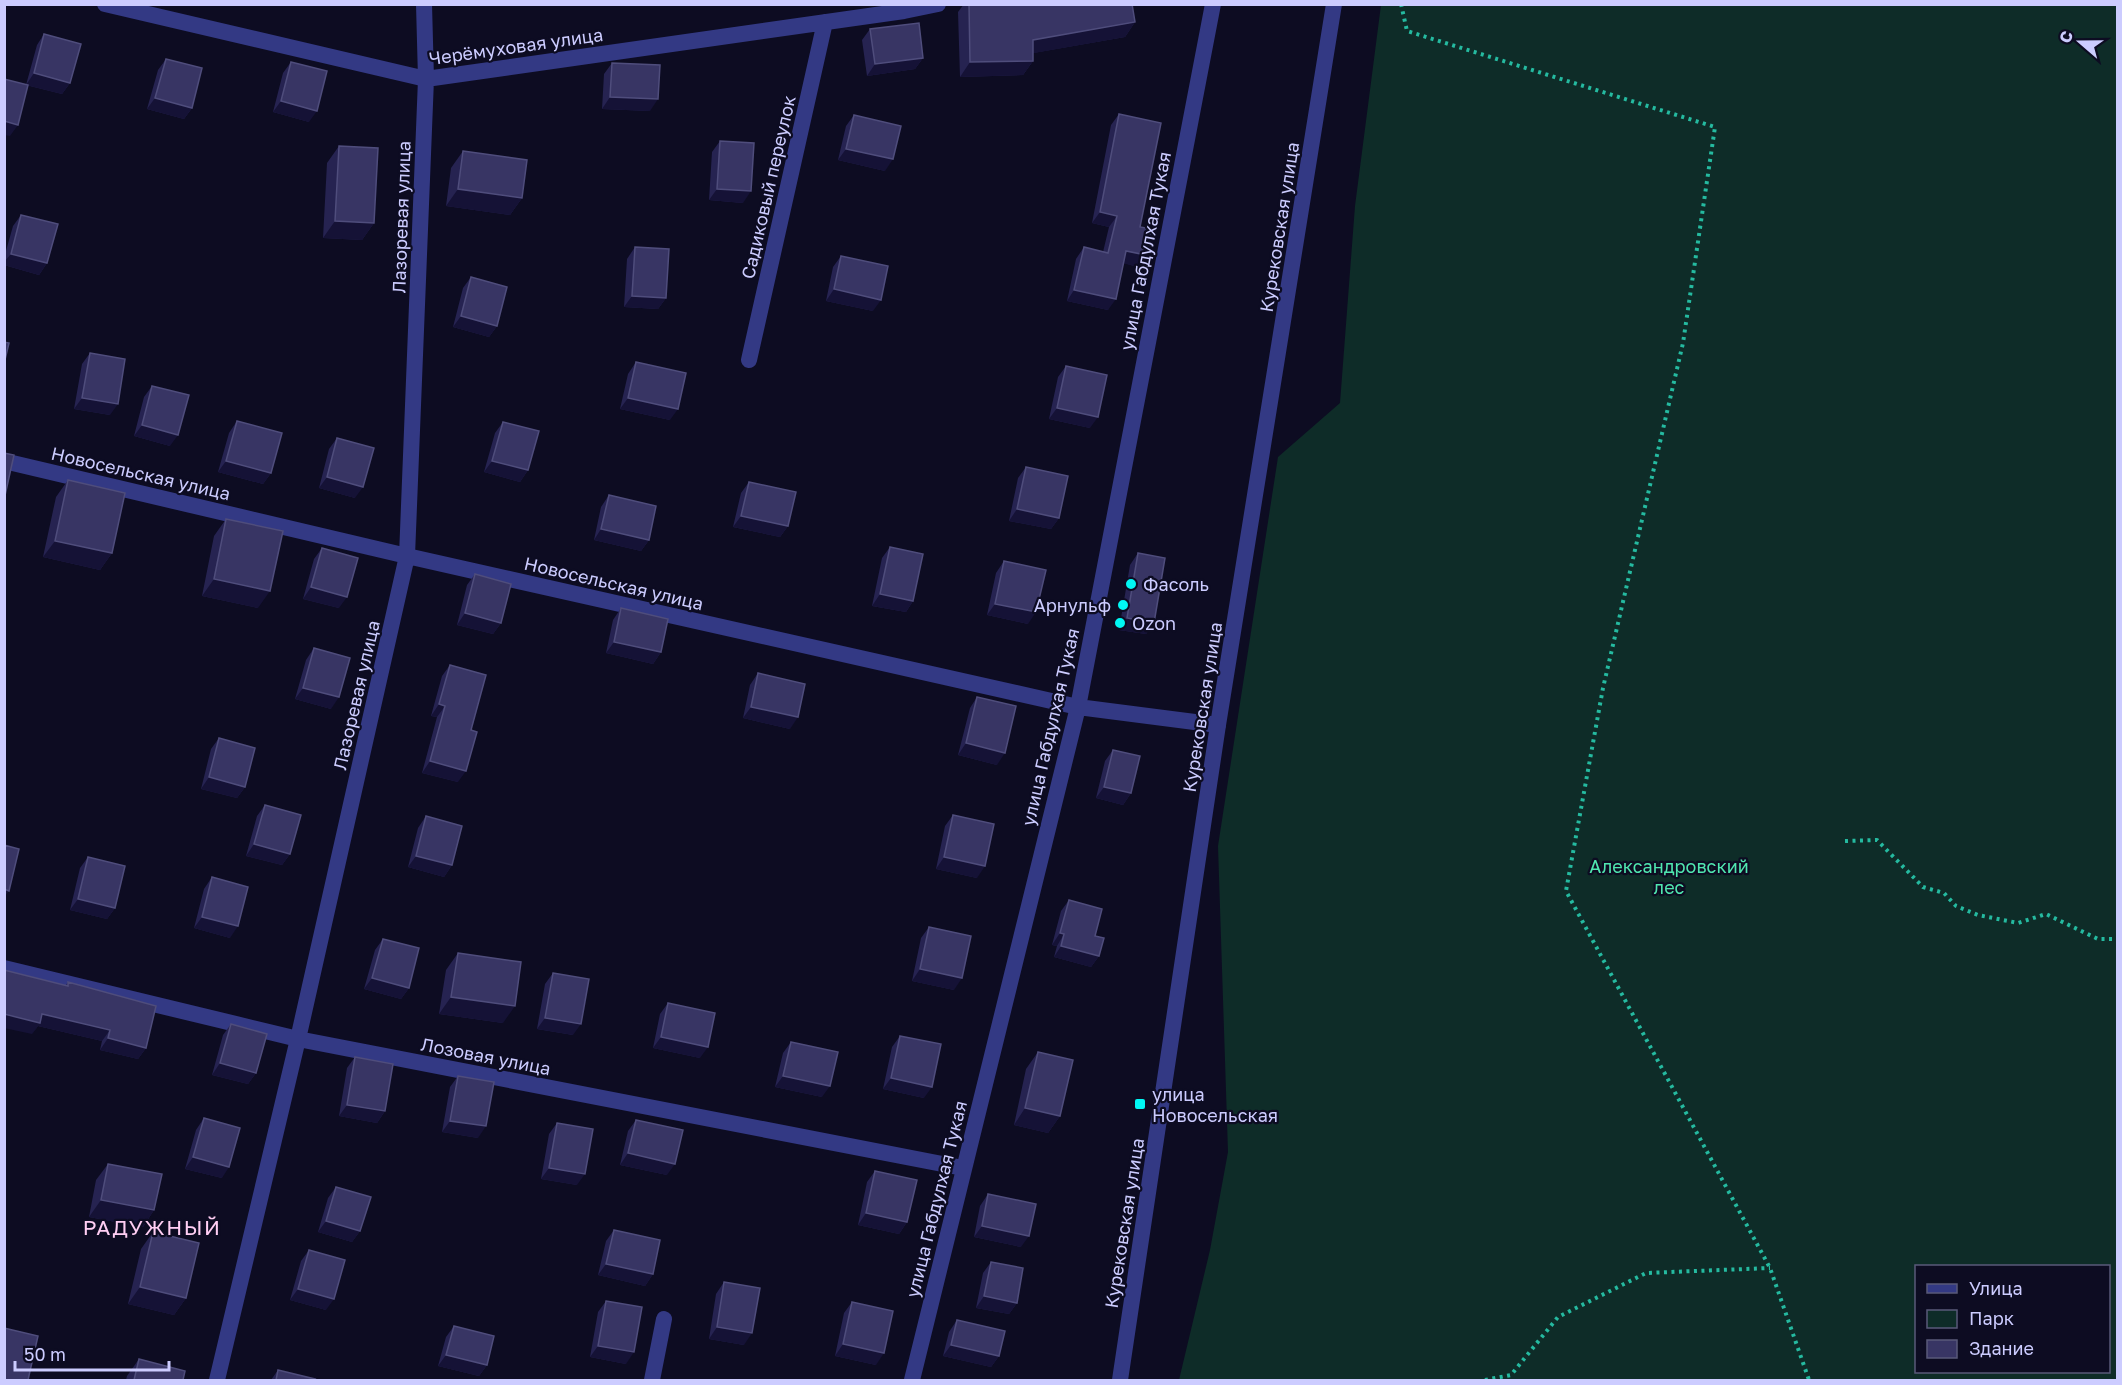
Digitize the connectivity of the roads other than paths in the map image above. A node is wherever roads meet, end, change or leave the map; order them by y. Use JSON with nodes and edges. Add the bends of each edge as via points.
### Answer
{"nodes":[{"id":1,"x":105,"y":4,"type":"edge"},
{"id":2,"x":424,"y":4,"type":"edge"},
{"id":3,"x":938,"y":4,"type":"edge"},
{"id":4,"x":1212,"y":4,"type":"edge"},
{"id":5,"x":1334,"y":4,"type":"edge"},
{"id":6,"x":904,"y":8,"type":"edge"},
{"id":7,"x":825,"y":22,"type":"junction"},
{"id":8,"x":426,"y":79,"type":"junction"},
{"id":9,"x":749,"y":360,"type":"dead end"},
{"id":10,"x":4,"y":461,"type":"edge"},
{"id":11,"x":407,"y":556,"type":"junction"},
{"id":12,"x":1078,"y":707,"type":"junction"},
{"id":13,"x":1218,"y":725,"type":"junction"},
{"id":14,"x":4,"y":968,"type":"edge"},
{"id":15,"x":298,"y":1039,"type":"junction"},
{"id":16,"x":963,"y":1168,"type":"junction"},
{"id":17,"x":664,"y":1319,"type":"dead end"},
{"id":18,"x":217,"y":1380,"type":"edge"},
{"id":19,"x":652,"y":1380,"type":"edge"},
{"id":20,"x":912,"y":1380,"type":"edge"},
{"id":21,"x":1120,"y":1380,"type":"edge"}],
"edges":[{"from":1,"to":8,"type":"street","name":"Черёмуховая улица"},
{"from":2,"to":8,"type":"street","name":"Лазоревая улица"},
{"from":3,"to":6,"type":"street","name":"Черёмуховая улица"},
{"from":4,"to":12,"type":"street","name":"улица Габдулхая Тукая"},
{"from":5,"to":13,"type":"street","name":"Курековская улица"},
{"from":6,"to":7,"type":"street","name":"Черёмуховая улица"},
{"from":7,"to":8,"type":"street","name":"Черёмуховая улица"},
{"from":7,"to":9,"type":"street","name":"Садиковый переулок"},
{"from":8,"to":11,"type":"street","name":"Лазоревая улица"},
{"from":10,"to":11,"type":"street","name":"Новосельская улица"},
{"from":11,"to":12,"type":"street","name":"Новосельская улица"},
{"from":11,"to":15,"type":"street","name":"Лазоревая улица"},
{"from":12,"to":13,"type":"street","name":"Новосельская улица"},
{"from":12,"to":16,"type":"street","name":"улица Габдулхая Тукая"},
{"from":13,"to":21,"type":"street","name":"Курековская улица"},
{"from":14,"to":15,"type":"street","name":"Лозовая улица"},
{"from":15,"to":16,"type":"street","name":"Лозовая улица"},
{"from":15,"to":18,"type":"street","name":"Лазоревая улица"},
{"from":16,"to":20,"type":"street","name":"улица Габдулхая Тукая"},
{"from":17,"to":19,"type":"street"}]}
